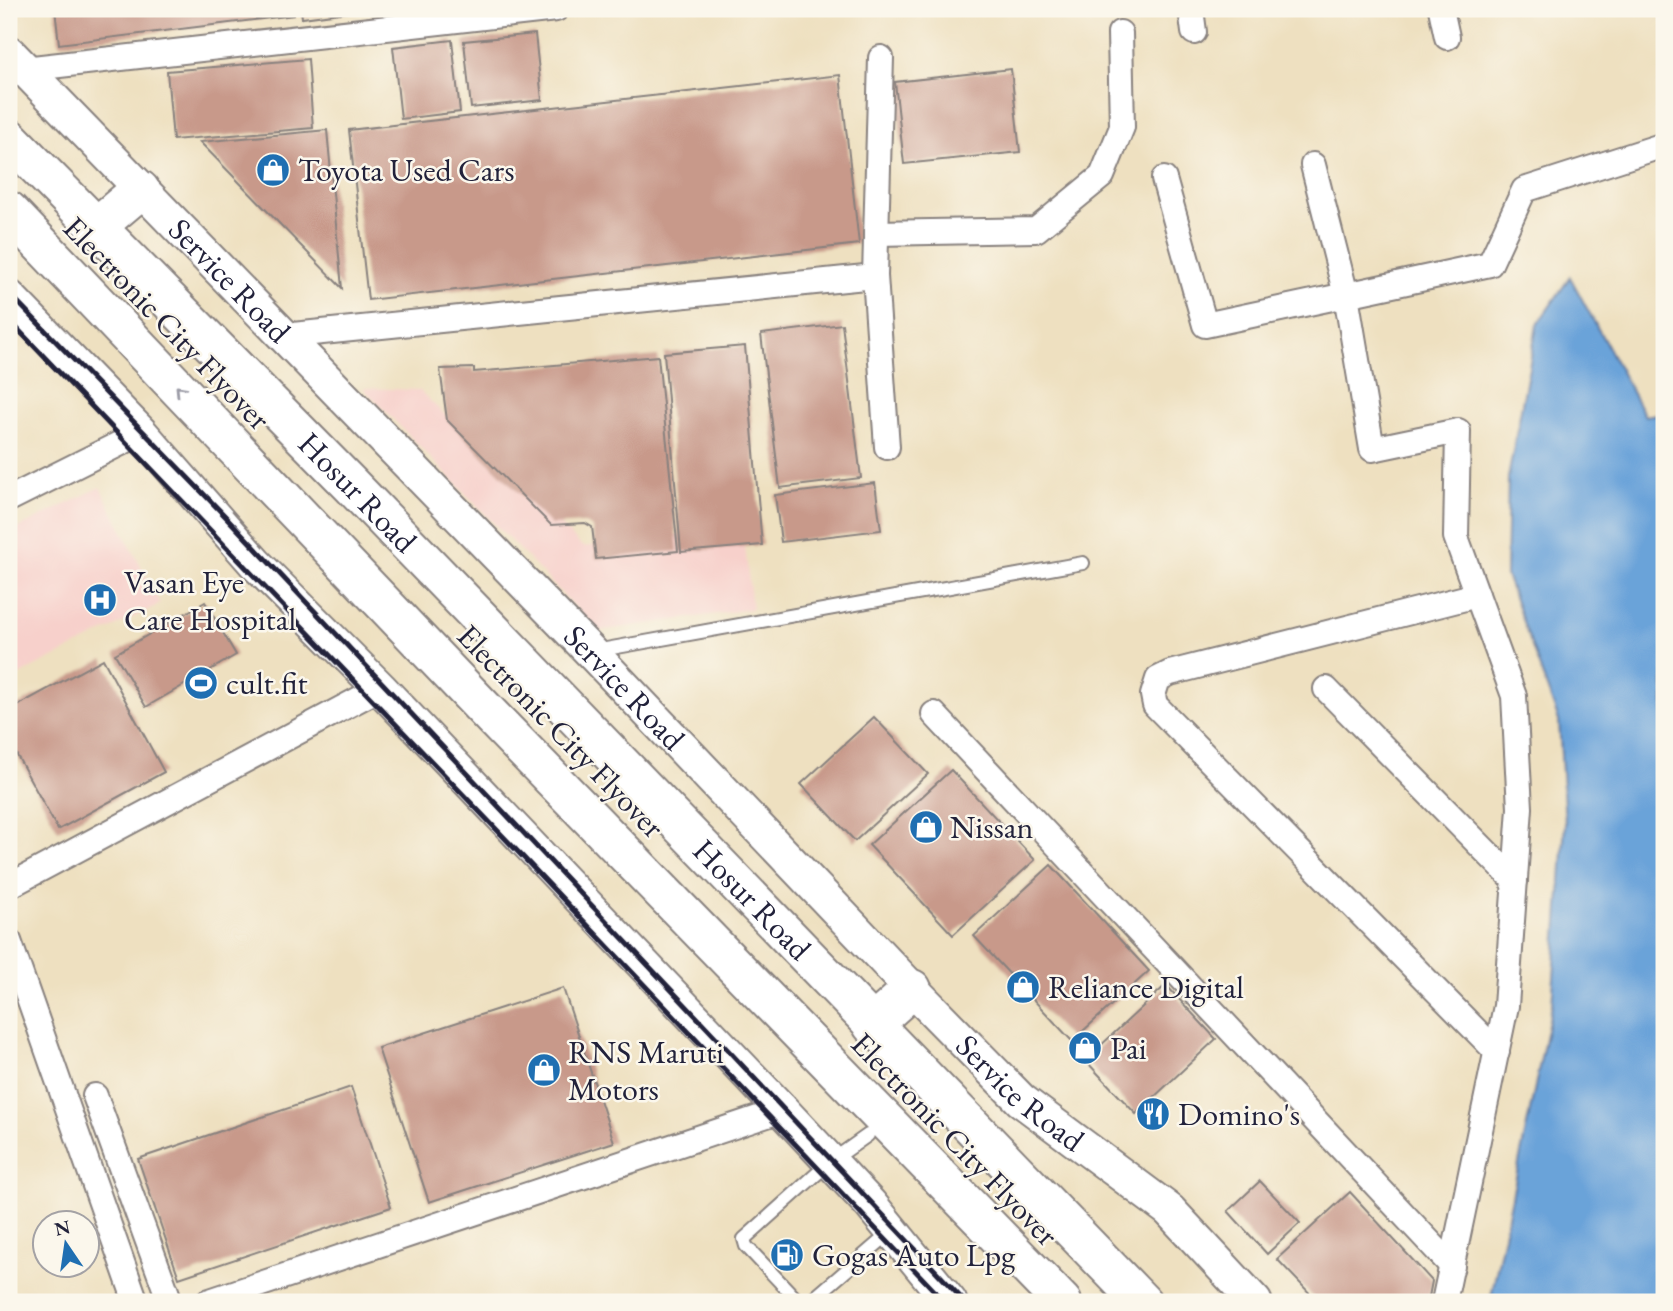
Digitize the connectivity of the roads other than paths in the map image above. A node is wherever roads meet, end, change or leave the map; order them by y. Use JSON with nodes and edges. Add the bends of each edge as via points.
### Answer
{"nodes":[{"id":1,"x":556,"y":9,"type":"edge"},
{"id":2,"x":1441,"y":9,"type":"edge"},
{"id":3,"x":1120,"y":33,"type":"dead end"},
{"id":4,"x":1447,"y":37,"type":"dead end"},
{"id":5,"x":881,"y":58,"type":"dead end"},
{"id":6,"x":16,"y":61,"type":"edge"},
{"id":7,"x":9,"y":138,"type":"edge"},
{"id":8,"x":1664,"y":145,"type":"edge"},
{"id":9,"x":9,"y":159,"type":"edge"},
{"id":10,"x":1313,"y":165,"type":"dead end"},
{"id":11,"x":1164,"y":178,"type":"dead end"},
{"id":12,"x":140,"y":190,"type":"junction"},
{"id":13,"x":9,"y":211,"type":"edge"},
{"id":14,"x":95,"y":228,"type":"junction"},
{"id":15,"x":876,"y":233,"type":"junction"},
{"id":16,"x":9,"y":249,"type":"edge"},
{"id":17,"x":876,"y":276,"type":"junction"},
{"id":18,"x":1346,"y":295,"type":"junction"},
{"id":19,"x":9,"y":297,"type":"edge"},
{"id":20,"x":283,"y":336,"type":"junction"},
{"id":21,"x":141,"y":433,"type":"junction"},
{"id":22,"x":887,"y":447,"type":"dead end"},
{"id":23,"x":9,"y":499,"type":"edge"},
{"id":24,"x":1083,"y":563,"type":"dead end"},
{"id":25,"x":1478,"y":595,"type":"junction"},
{"id":26,"x":592,"y":652,"type":"junction"},
{"id":27,"x":380,"y":688,"type":"junction"},
{"id":28,"x":1326,"y":689,"type":"dead end"},
{"id":29,"x":934,"y":714,"type":"dead end"},
{"id":30,"x":1515,"y":881,"type":"junction"},
{"id":31,"x":9,"y":886,"type":"edge"},
{"id":32,"x":9,"y":941,"type":"edge"},
{"id":33,"x":912,"y":989,"type":"junction"},
{"id":34,"x":873,"y":1024,"type":"junction"},
{"id":35,"x":1497,"y":1052,"type":"junction"},
{"id":36,"x":95,"y":1096,"type":"dead end"},
{"id":37,"x":782,"y":1110,"type":"junction"},
{"id":38,"x":868,"y":1135,"type":"junction"},
{"id":39,"x":831,"y":1162,"type":"junction"},
{"id":40,"x":892,"y":1231,"type":"junction"},
{"id":41,"x":1452,"y":1266,"type":"junction"},
{"id":42,"x":136,"y":1302,"type":"edge"},
{"id":43,"x":170,"y":1302,"type":"edge"},
{"id":44,"x":207,"y":1302,"type":"edge"},
{"id":45,"x":799,"y":1302,"type":"edge"},
{"id":46,"x":807,"y":1302,"type":"edge"},
{"id":47,"x":950,"y":1302,"type":"edge"},
{"id":48,"x":1030,"y":1302,"type":"edge"},
{"id":49,"x":1062,"y":1302,"type":"edge"},
{"id":50,"x":1113,"y":1302,"type":"edge"},
{"id":51,"x":1142,"y":1302,"type":"edge"},
{"id":52,"x":1255,"y":1302,"type":"edge"},
{"id":53,"x":1444,"y":1302,"type":"edge"}],
"edges":[{"from":1,"to":6,"type":"street"},
{"from":2,"to":4,"type":"street"},
{"from":3,"to":15,"type":"street","via":[[1122,127],[1102,176],[1036,230]]},
{"from":5,"to":15,"type":"street"},
{"from":6,"to":12,"type":"street","name":"Service Road"},
{"from":7,"to":14,"type":"highway","name":"Hosur Road"},
{"from":8,"to":18,"type":"street","via":[[1524,190],[1490,264]]},
{"from":9,"to":50,"type":"highway","name":"Electronic City Flyover"},
{"from":10,"to":18,"type":"street"},
{"from":11,"to":18,"type":"street","via":[[1205,325]]},
{"from":12,"to":14,"type":"highway"},
{"from":12,"to":20,"type":"street","name":"Service Road"},
{"from":49,"to":13,"type":"highway","name":"Electronic City Flyover","one_way":true,"via":[[503,728]]},
{"from":14,"to":34,"type":"highway","name":"Hosur Road"},
{"from":15,"to":17,"type":"street"},
{"from":16,"to":38,"type":"highway"},
{"from":17,"to":20,"type":"street"},
{"from":17,"to":22,"type":"street"},
{"from":18,"to":25,"type":"street","via":[[1371,449],[1458,431],[1456,537]]},
{"from":19,"to":21,"type":"street"},
{"from":20,"to":26,"type":"street","name":"Service Road"},
{"from":21,"to":23,"type":"street"},
{"from":21,"to":27,"type":"street","via":[[255,564]]},
{"from":24,"to":26,"type":"lane"},
{"from":25,"to":30,"type":"street","via":[[1514,696],[1520,808]]},
{"from":25,"to":35,"type":"street","via":[[1170,673],[1158,679],[1153,695],[1155,705]]},
{"from":26,"to":33,"type":"street","name":"Service Road"},
{"from":27,"to":31,"type":"street"},
{"from":27,"to":37,"type":"street"},
{"from":28,"to":30,"type":"street"},
{"from":29,"to":41,"type":"street"},
{"from":30,"to":35,"type":"street","via":[[1506,1006]]},
{"from":32,"to":42,"type":"street"},
{"from":33,"to":34,"type":"highway"},
{"from":33,"to":52,"type":"street","name":"Service Road","via":[[1021,1100],[1169,1210]]},
{"from":34,"to":51,"type":"highway","name":"Hosur Road"},
{"from":35,"to":41,"type":"street"},
{"from":36,"to":43,"type":"street"},
{"from":37,"to":39,"type":"street"},
{"from":37,"to":44,"type":"street"},
{"from":38,"to":39,"type":"lane"},
{"from":38,"to":48,"type":"highway"},
{"from":39,"to":40,"type":"street"},
{"from":39,"to":45,"type":"lane","via":[[744,1239]]},
{"from":40,"to":46,"type":"lane"},
{"from":40,"to":47,"type":"street"},
{"from":41,"to":53,"type":"street"}]}
